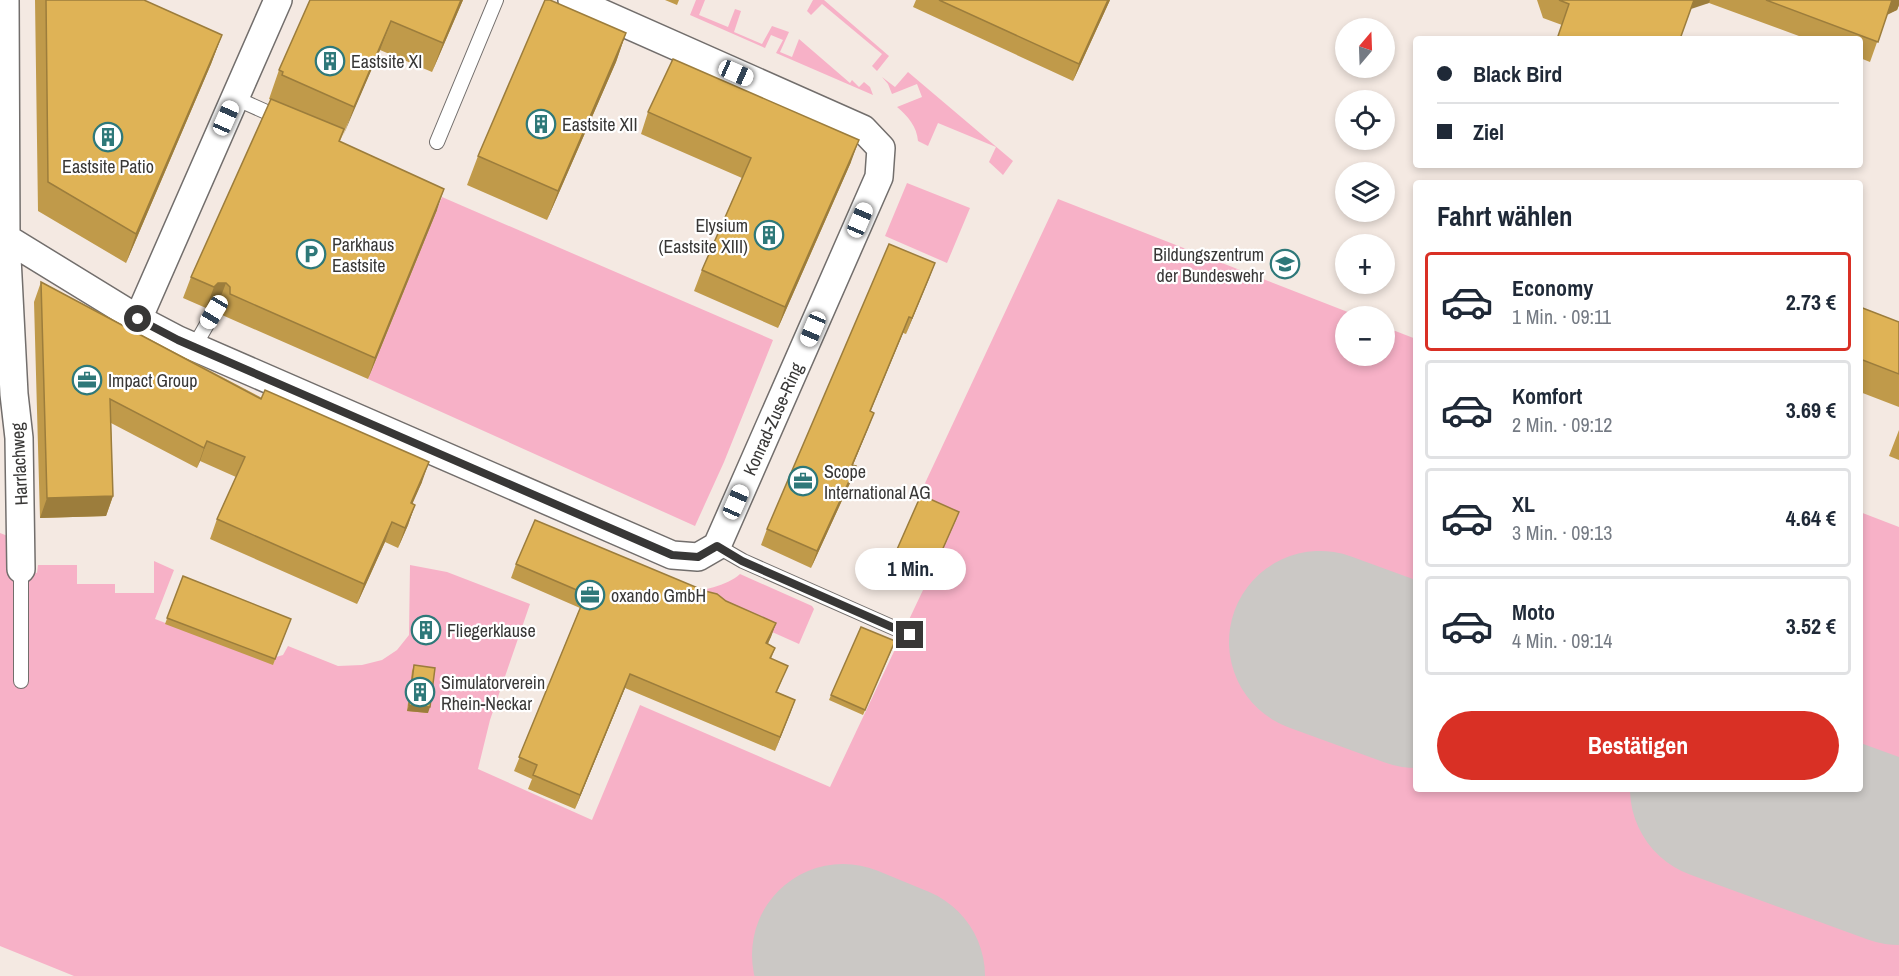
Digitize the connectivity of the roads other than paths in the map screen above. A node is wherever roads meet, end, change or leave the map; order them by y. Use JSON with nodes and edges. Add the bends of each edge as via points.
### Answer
{"nodes":[{"id":1,"x":4,"y":0,"type":"edge"},
{"id":2,"x":278,"y":0,"type":"edge"},
{"id":3,"x":496,"y":0,"type":"edge"},
{"id":4,"x":572,"y":0,"type":"edge"},
{"id":5,"x":235,"y":98,"type":"junction"},
{"id":6,"x":3,"y":125,"type":"edge"},
{"id":7,"x":296,"y":125,"type":"edge"},
{"id":8,"x":437,"y":142,"type":"dead end"},
{"id":9,"x":6,"y":238,"type":"junction"},
{"id":10,"x":214,"y":312,"type":"edge"},
{"id":11,"x":138,"y":319,"type":"junction"},
{"id":12,"x":194,"y":347,"type":"junction"},
{"id":13,"x":717,"y":546,"type":"junction"},
{"id":14,"x":21,"y":569,"type":"joint"},
{"id":15,"x":910,"y":635,"type":"dead end"},
{"id":16,"x":21,"y":681,"type":"dead end"}],
"edges":[{"from":1,"to":6,"type":"street","name":"Harrlachweg"},
{"from":2,"to":5,"type":"street"},
{"from":3,"to":8,"type":"lane"},
{"from":4,"to":13,"type":"street","name":"Konrad-Zuse-Ring","via":[[863,129],[881,148],[879,177]]},
{"from":5,"to":7,"type":"lane"},
{"from":5,"to":11,"type":"street"},
{"from":6,"to":9,"type":"street","name":"Harrlachweg"},
{"from":9,"to":11,"type":"street"},
{"from":9,"to":14,"type":"street","name":"Harrlachweg","via":[[19,438]]},
{"from":10,"to":12,"type":"lane"},
{"from":11,"to":12,"type":"street"},
{"from":12,"to":13,"type":"street","via":[[672,555],[698,557]]},
{"from":13,"to":15,"type":"lane","via":[[742,561]]},
{"from":14,"to":16,"type":"lane"}]}
